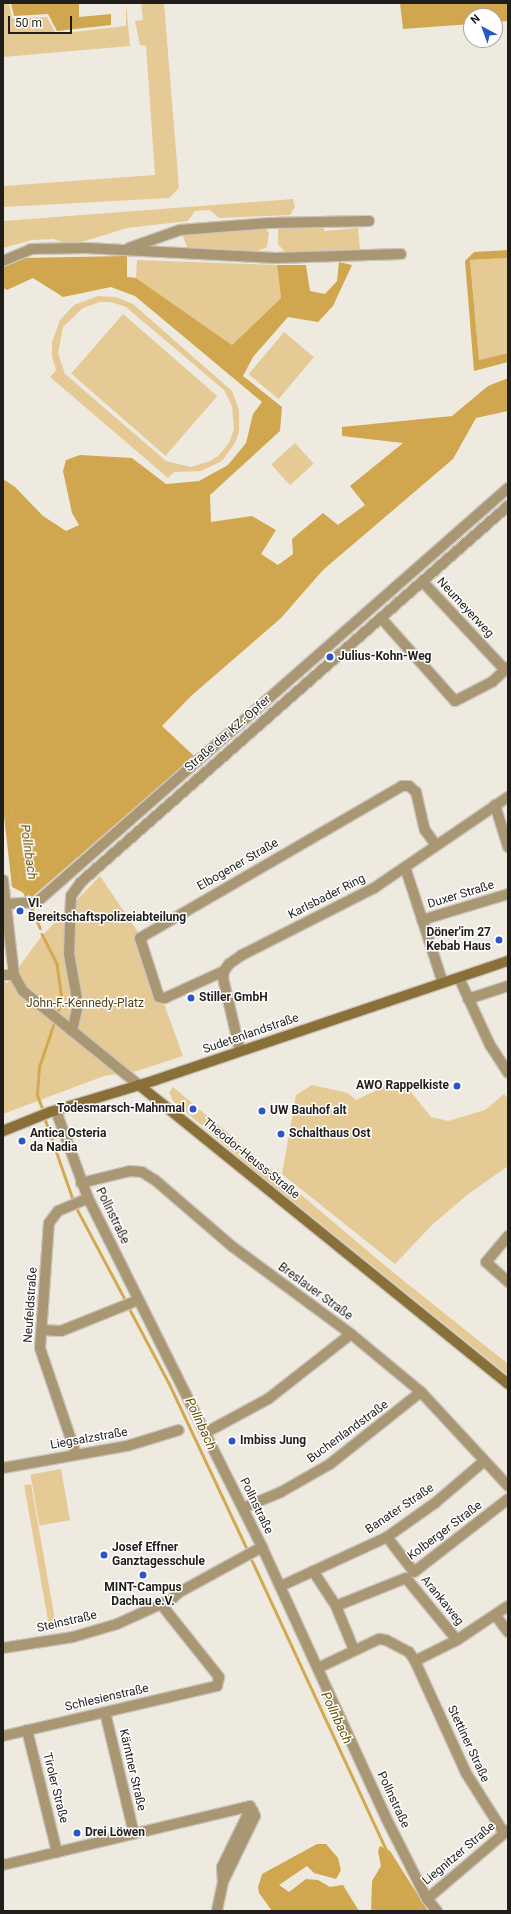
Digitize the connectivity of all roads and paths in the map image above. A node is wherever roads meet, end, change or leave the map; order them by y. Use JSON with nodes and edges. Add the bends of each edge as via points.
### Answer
{"nodes":[{"id":1,"x":369,"y":221,"type":"dead end"},
{"id":2,"x":123,"y":250,"type":"junction"},
{"id":3,"x":401,"y":254,"type":"dead end"},
{"id":4,"x":3,"y":260,"type":"edge"},
{"id":5,"x":508,"y":488,"type":"edge"},
{"id":6,"x":507,"y":507,"type":"edge"},
{"id":7,"x":423,"y":582,"type":"junction"},
{"id":8,"x":381,"y":618,"type":"junction"},
{"id":9,"x":506,"y":668,"type":"edge"},
{"id":10,"x":508,"y":797,"type":"edge"},
{"id":11,"x":495,"y":806,"type":"junction"},
{"id":12,"x":436,"y":845,"type":"junction"},
{"id":13,"x":508,"y":847,"type":"edge"},
{"id":14,"x":405,"y":866,"type":"junction"},
{"id":15,"x":3,"y":880,"type":"edge"},
{"id":16,"x":508,"y":894,"type":"edge"},
{"id":17,"x":7,"y":904,"type":"junction"},
{"id":18,"x":422,"y":920,"type":"junction"},
{"id":19,"x":508,"y":961,"type":"edge"},
{"id":20,"x":224,"y":971,"type":"junction"},
{"id":21,"x":3,"y":975,"type":"edge"},
{"id":22,"x":14,"y":975,"type":"junction"},
{"id":23,"x":459,"y":978,"type":"junction"},
{"id":24,"x":443,"y":983,"type":"junction"},
{"id":25,"x":508,"y":986,"type":"edge"},
{"id":26,"x":468,"y":999,"type":"junction"},
{"id":27,"x":72,"y":1031,"type":"junction"},
{"id":28,"x":240,"y":1051,"type":"junction"},
{"id":29,"x":507,"y":1071,"type":"edge"},
{"id":30,"x":139,"y":1085,"type":"junction"},
{"id":31,"x":53,"y":1111,"type":"junction"},
{"id":32,"x":3,"y":1131,"type":"edge"},
{"id":33,"x":81,"y":1183,"type":"junction"},
{"id":34,"x":79,"y":1201,"type":"junction"},
{"id":35,"x":508,"y":1236,"type":"edge"},
{"id":36,"x":508,"y":1282,"type":"edge"},
{"id":37,"x":131,"y":1302,"type":"junction"},
{"id":38,"x":42,"y":1330,"type":"junction"},
{"id":39,"x":351,"y":1334,"type":"junction"},
{"id":40,"x":508,"y":1384,"type":"edge"},
{"id":41,"x":421,"y":1392,"type":"junction"},
{"id":42,"x":179,"y":1430,"type":"dead end"},
{"id":43,"x":205,"y":1433,"type":"junction"},
{"id":44,"x":76,"y":1454,"type":"junction"},
{"id":45,"x":483,"y":1462,"type":"junction"},
{"id":46,"x":3,"y":1468,"type":"edge"},
{"id":47,"x":508,"y":1486,"type":"edge"},
{"id":48,"x":508,"y":1499,"type":"edge"},
{"id":49,"x":243,"y":1508,"type":"junction"},
{"id":50,"x":387,"y":1537,"type":"junction"},
{"id":51,"x":258,"y":1549,"type":"junction"},
{"id":52,"x":314,"y":1571,"type":"junction"},
{"id":53,"x":410,"y":1575,"type":"junction"},
{"id":54,"x":281,"y":1586,"type":"junction"},
{"id":55,"x":162,"y":1604,"type":"junction"},
{"id":56,"x":336,"y":1606,"type":"junction"},
{"id":57,"x":508,"y":1606,"type":"edge"},
{"id":58,"x":496,"y":1616,"type":"junction"},
{"id":59,"x":508,"y":1632,"type":"edge"},
{"id":60,"x":457,"y":1640,"type":"junction"},
{"id":61,"x":3,"y":1648,"type":"edge"},
{"id":62,"x":354,"y":1650,"type":"junction"},
{"id":63,"x":415,"y":1661,"type":"junction"},
{"id":64,"x":318,"y":1668,"type":"junction"},
{"id":65,"x":105,"y":1712,"type":"junction"},
{"id":66,"x":27,"y":1730,"type":"junction"},
{"id":67,"x":3,"y":1736,"type":"edge"},
{"id":68,"x":506,"y":1832,"type":"edge"},
{"id":69,"x":134,"y":1834,"type":"junction"},
{"id":70,"x":57,"y":1852,"type":"junction"},
{"id":71,"x":3,"y":1864,"type":"edge"},
{"id":72,"x":427,"y":1899,"type":"junction"},
{"id":73,"x":217,"y":1911,"type":"edge"},
{"id":74,"x":437,"y":1911,"type":"edge"}],
"edges":[{"from":1,"to":2,"type":"street","via":[[270,223],[180,230]]},
{"from":2,"to":3,"type":"street","via":[[276,258]]},
{"from":2,"to":4,"type":"street","via":[[31,249]]},
{"from":5,"to":17,"type":"street","via":[[37,902]]},
{"from":6,"to":7,"type":"street","name":"Straße der KZ.-Opfer"},
{"from":7,"to":8,"type":"street","name":"Straße der KZ.-Opfer"},
{"from":7,"to":9,"type":"street","name":"Neumeyerweg"},
{"from":8,"to":9,"type":"street","via":[[455,701],[492,682]]},
{"from":8,"to":27,"type":"street","name":"Straße der KZ.-Opfer","via":[[81,882],[72,896],[69,954],[78,1004]]},
{"from":10,"to":11,"type":"street","name":"Karlsbader Ring"},
{"from":11,"to":12,"type":"street","name":"Karlsbader Ring"},
{"from":11,"to":13,"type":"street"},
{"from":12,"to":14,"type":"street","name":"Karlsbader Ring"},
{"from":12,"to":20,"type":"street","name":"Elbogener Straße","via":[[425,830],[416,792],[409,786],[402,786],[140,938],[159,997],[164,998]]},
{"from":14,"to":18,"type":"street"},
{"from":14,"to":20,"type":"street","name":"Karlsbader Ring","via":[[374,888],[235,958]]},
{"from":15,"to":17,"type":"street","name":"Theodor-Heuss-Straße"},
{"from":16,"to":18,"type":"street","name":"Duxer Straße"},
{"from":17,"to":22,"type":"street","name":"Theodor-Heuss-Straße"},
{"from":18,"to":24,"type":"street"},
{"from":19,"to":23,"type":"street","name":"Sudetenlandstraße"},
{"from":20,"to":28,"type":"street","via":[[229,1009]]},
{"from":21,"to":22,"type":"street"},
{"from":22,"to":27,"type":"street","name":"Theodor-Heuss-Straße","via":[[23,991]]},
{"from":23,"to":24,"type":"street","name":"Sudetenlandstraße"},
{"from":23,"to":26,"type":"street"},
{"from":24,"to":28,"type":"street","name":"Sudetenlandstraße"},
{"from":25,"to":26,"type":"street"},
{"from":26,"to":29,"type":"street"},
{"from":27,"to":30,"type":"street","name":"Theodor-Heuss-Straße"},
{"from":28,"to":30,"type":"street","name":"Sudetenlandstraße"},
{"from":30,"to":31,"type":"street","name":"Sudetenlandstraße"},
{"from":30,"to":40,"type":"street","name":"Theodor-Heuss-Straße"},
{"from":31,"to":32,"type":"street","name":"Sudetenlandstraße"},
{"from":31,"to":33,"type":"street","name":"Pollnstraße"},
{"from":33,"to":34,"type":"street","name":"Pollnstraße"},
{"from":33,"to":39,"type":"street","name":"Breslauer Straße","via":[[130,1172],[142,1172],[155,1180],[234,1247]]},
{"from":34,"to":37,"type":"street","name":"Pollnstraße"},
{"from":34,"to":38,"type":"street","name":"Neufeldstraße","via":[[53,1216],[50,1223]]},
{"from":35,"to":36,"type":"street","via":[[486,1262]]},
{"from":37,"to":38,"type":"street","via":[[61,1331]]},
{"from":37,"to":43,"type":"street","name":"Pollnstraße"},
{"from":38,"to":44,"type":"street","name":"Neufeldstraße","via":[[40,1348]]},
{"from":39,"to":41,"type":"street","name":"Breslauer Straße"},
{"from":39,"to":43,"type":"street","via":[[268,1398]]},
{"from":41,"to":45,"type":"street","name":"Breslauer Straße"},
{"from":41,"to":49,"type":"street","name":"Buchenlandstraße","via":[[330,1464],[281,1492]]},
{"from":42,"to":44,"type":"street","name":"Liegsalzstraße","via":[[127,1446]]},
{"from":43,"to":49,"type":"street","name":"Pollnstraße"},
{"from":44,"to":46,"type":"street","name":"Liegsalzstraße"},
{"from":45,"to":47,"type":"street","name":"Breslauer Straße"},
{"from":45,"to":50,"type":"street","name":"Banater Straße","via":[[435,1503]]},
{"from":48,"to":53,"type":"street","name":"Kolberger Straße"},
{"from":49,"to":51,"type":"street","name":"Pollnstraße"},
{"from":50,"to":52,"type":"street","name":"Banater Straße"},
{"from":50,"to":53,"type":"street","name":"Kolberger Straße"},
{"from":51,"to":54,"type":"street","name":"Pollnstraße"},
{"from":51,"to":55,"type":"street","name":"Steinstraße"},
{"from":52,"to":54,"type":"street","name":"Banater Straße"},
{"from":52,"to":56,"type":"street"},
{"from":53,"to":56,"type":"street","name":"Arankaweg"},
{"from":53,"to":60,"type":"street","name":"Arankaweg"},
{"from":54,"to":64,"type":"street","name":"Pollnstraße"},
{"from":55,"to":61,"type":"street","name":"Steinstraße","via":[[117,1624],[73,1637]]},
{"from":55,"to":65,"type":"street","name":"Schlesienstraße","via":[[219,1677],[217,1686]]},
{"from":56,"to":62,"type":"street"},
{"from":57,"to":58,"type":"street"},
{"from":58,"to":59,"type":"street"},
{"from":58,"to":60,"type":"street"},
{"from":60,"to":63,"type":"street"},
{"from":62,"to":63,"type":"street","via":[[379,1640],[386,1640],[409,1652]]},
{"from":62,"to":64,"type":"street"},
{"from":63,"to":68,"type":"street","name":"Stettiner Straße","via":[[466,1773]]},
{"from":64,"to":72,"type":"street","name":"Pollnstraße","via":[[386,1818]]},
{"from":65,"to":66,"type":"street","name":"Schlesienstraße"},
{"from":65,"to":69,"type":"street","name":"Kärntner Straße"},
{"from":66,"to":67,"type":"street","name":"Schlesienstraße"},
{"from":66,"to":70,"type":"street","name":"Tiroler Straße"},
{"from":68,"to":72,"type":"street","name":"Liegnitzer Straße"},
{"from":69,"to":70,"type":"street"},
{"from":69,"to":73,"type":"street","via":[[251,1808],[255,1816],[223,1882]]},
{"from":70,"to":71,"type":"street"},
{"from":72,"to":74,"type":"street","name":"Pollnstraße"}]}
